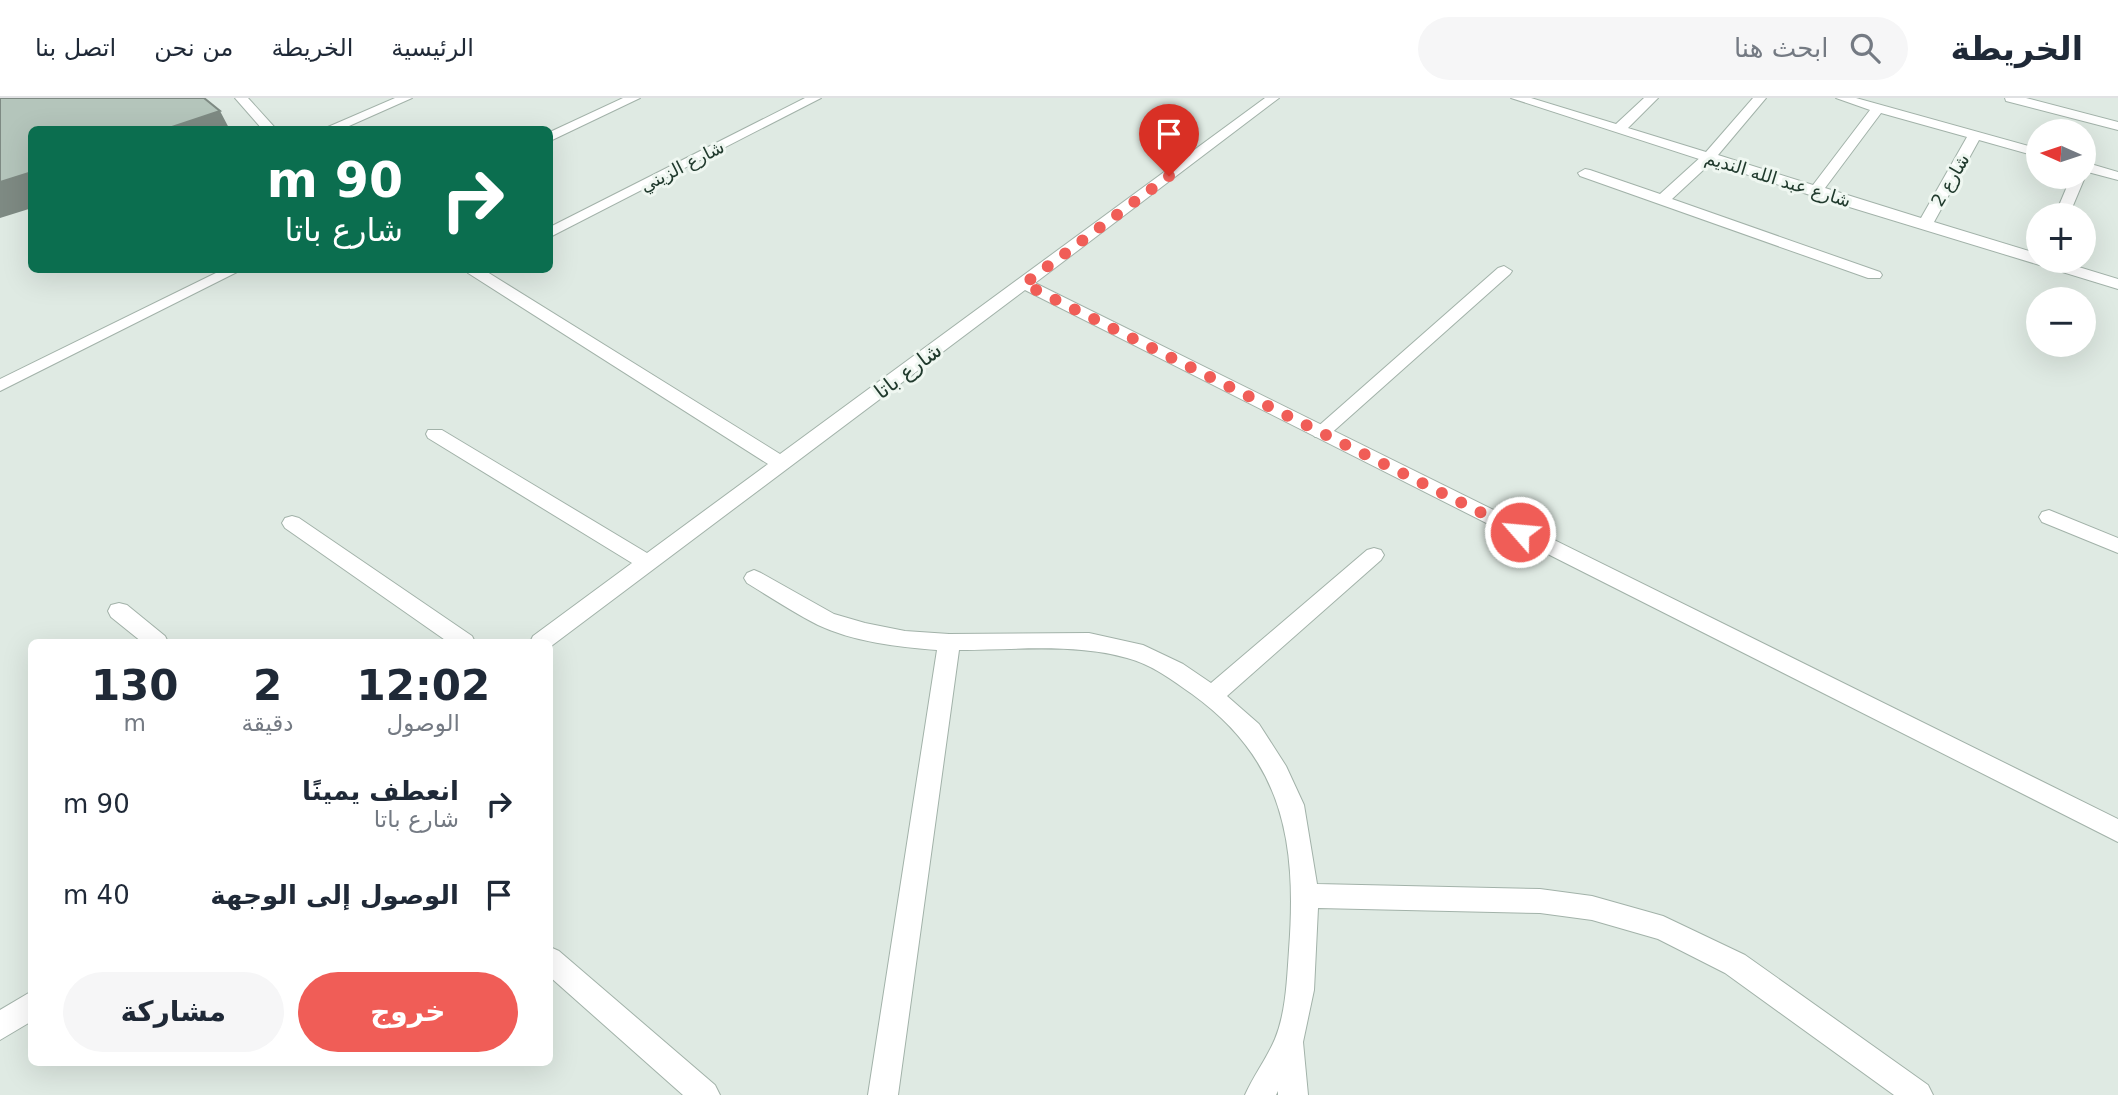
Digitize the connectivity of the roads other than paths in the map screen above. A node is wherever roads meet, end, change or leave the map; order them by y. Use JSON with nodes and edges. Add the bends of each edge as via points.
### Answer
{"nodes":[{"id":1,"x":241,"y":98,"type":"edge"},
{"id":2,"x":406,"y":98,"type":"edge"},
{"id":3,"x":634,"y":98,"type":"edge"},
{"id":4,"x":815,"y":98,"type":"edge"},
{"id":5,"x":1273,"y":98,"type":"edge"},
{"id":6,"x":1517,"y":98,"type":"edge"},
{"id":7,"x":1652,"y":98,"type":"edge"},
{"id":8,"x":1760,"y":98,"type":"edge"},
{"id":9,"x":1842,"y":98,"type":"edge"},
{"id":10,"x":2011,"y":98,"type":"edge"},
{"id":11,"x":1878,"y":108,"type":"junction"},
{"id":12,"x":267,"y":126,"type":"edge"},
{"id":13,"x":337,"y":126,"type":"edge"},
{"id":14,"x":2118,"y":126,"type":"edge"},
{"id":15,"x":1619,"y":130,"type":"junction"},
{"id":16,"x":1975,"y":135,"type":"junction"},
{"id":17,"x":553,"y":136,"type":"edge"},
{"id":18,"x":2026,"y":149,"type":"edge"},
{"id":19,"x":1708,"y":158,"type":"junction"},
{"id":20,"x":2096,"y":170,"type":"edge"},
{"id":21,"x":1585,"y":173,"type":"dead end"},
{"id":22,"x":2118,"y":176,"type":"edge"},
{"id":23,"x":1815,"y":192,"type":"junction"},
{"id":24,"x":1662,"y":201,"type":"junction"},
{"id":25,"x":1925,"y":224,"type":"junction"},
{"id":26,"x":553,"y":231,"type":"edge"},
{"id":27,"x":2026,"y":255,"type":"edge"},
{"id":28,"x":1504,"y":271,"type":"dead end"},
{"id":29,"x":227,"y":273,"type":"edge"},
{"id":30,"x":481,"y":273,"type":"edge"},
{"id":31,"x":2083,"y":273,"type":"edge"},
{"id":32,"x":1874,"y":275,"type":"dead end"},
{"id":33,"x":1024,"y":284,"type":"junction"},
{"id":34,"x":2118,"y":284,"type":"edge"},
{"id":35,"x":0,"y":386,"type":"edge"},
{"id":36,"x":1321,"y":433,"type":"junction"},
{"id":37,"x":435,"y":434,"type":"dead end"},
{"id":38,"x":782,"y":464,"type":"junction"},
{"id":39,"x":2049,"y":517,"type":"dead end"},
{"id":40,"x":292,"y":523,"type":"dead end"},
{"id":41,"x":2118,"y":546,"type":"edge"},
{"id":42,"x":1374,"y":555,"type":"dead end"},
{"id":43,"x":648,"y":563,"type":"junction"},
{"id":44,"x":754,"y":578,"type":"dead end"},
{"id":45,"x":119,"y":611,"type":"dead end"},
{"id":46,"x":153,"y":639,"type":"edge"},
{"id":47,"x":460,"y":639,"type":"edge"},
{"id":48,"x":545,"y":639,"type":"edge"},
{"id":49,"x":949,"y":642,"type":"junction"},
{"id":50,"x":1212,"y":696,"type":"junction"},
{"id":51,"x":2118,"y":831,"type":"edge"},
{"id":52,"x":1306,"y":897,"type":"junction"},
{"id":53,"x":553,"y":963,"type":"edge"},
{"id":54,"x":28,"y":1007,"type":"edge"},
{"id":55,"x":0,"y":1026,"type":"edge"},
{"id":56,"x":1289,"y":1042,"type":"junction"},
{"id":57,"x":705,"y":1095,"type":"edge"},
{"id":58,"x":883,"y":1095,"type":"edge"},
{"id":59,"x":1260,"y":1095,"type":"edge"},
{"id":60,"x":1293,"y":1095,"type":"edge"},
{"id":61,"x":1918,"y":1095,"type":"edge"}],
"edges":[{"from":1,"to":12,"type":"street"},
{"from":2,"to":13,"type":"street"},
{"from":3,"to":17,"type":"street"},
{"from":4,"to":26,"type":"street","name":"شارع الزيني"},
{"from":5,"to":33,"type":"street","name":"شارع باتا"},
{"from":6,"to":15,"type":"street","name":"شارع عبد الله النديم"},
{"from":7,"to":15,"type":"street"},
{"from":8,"to":19,"type":"street"},
{"from":9,"to":11,"type":"street"},
{"from":10,"to":14,"type":"street"},
{"from":11,"to":16,"type":"street"},
{"from":11,"to":23,"type":"street"},
{"from":15,"to":19,"type":"street","name":"شارع عبد الله النديم"},
{"from":16,"to":18,"type":"street"},
{"from":16,"to":25,"type":"street","name":"شارع 2"},
{"from":19,"to":23,"type":"street","name":"شارع عبد الله النديم"},
{"from":19,"to":24,"type":"street"},
{"from":20,"to":22,"type":"street"},
{"from":21,"to":24,"type":"street"},
{"from":23,"to":25,"type":"street","name":"شارع عبد الله النديم"},
{"from":24,"to":32,"type":"street"},
{"from":25,"to":27,"type":"street","name":"شارع عبد الله النديم"},
{"from":28,"to":36,"type":"street"},
{"from":29,"to":35,"type":"street"},
{"from":30,"to":38,"type":"street"},
{"from":31,"to":34,"type":"street","name":"شارع عبد الله النديم"},
{"from":33,"to":36,"type":"street"},
{"from":33,"to":38,"type":"street","name":"شارع باتا"},
{"from":36,"to":51,"type":"street"},
{"from":37,"to":43,"type":"street"},
{"from":38,"to":43,"type":"street","name":"شارع باتا"},
{"from":39,"to":41,"type":"street"},
{"from":40,"to":47,"type":"street"},
{"from":42,"to":50,"type":"street"},
{"from":43,"to":48,"type":"street","name":"شارع باتا"},
{"from":44,"to":49,"type":"street","via":[[827,620],[905,639]]},
{"from":45,"to":46,"type":"street"},
{"from":49,"to":50,"type":"street","via":[[1089,641],[1135,651],[1175,670]]},
{"from":49,"to":58,"type":"street"},
{"from":50,"to":52,"type":"street","via":[[1251,731],[1274,766],[1292,805]]},
{"from":52,"to":56,"type":"street","via":[[1300,990]]},
{"from":52,"to":61,"type":"street","via":[[1540,901],[1591,908],[1663,928],[1735,964]]},
{"from":53,"to":57,"type":"street"},
{"from":54,"to":55,"type":"street"},
{"from":56,"to":59,"type":"street"},
{"from":56,"to":60,"type":"street"}]}
